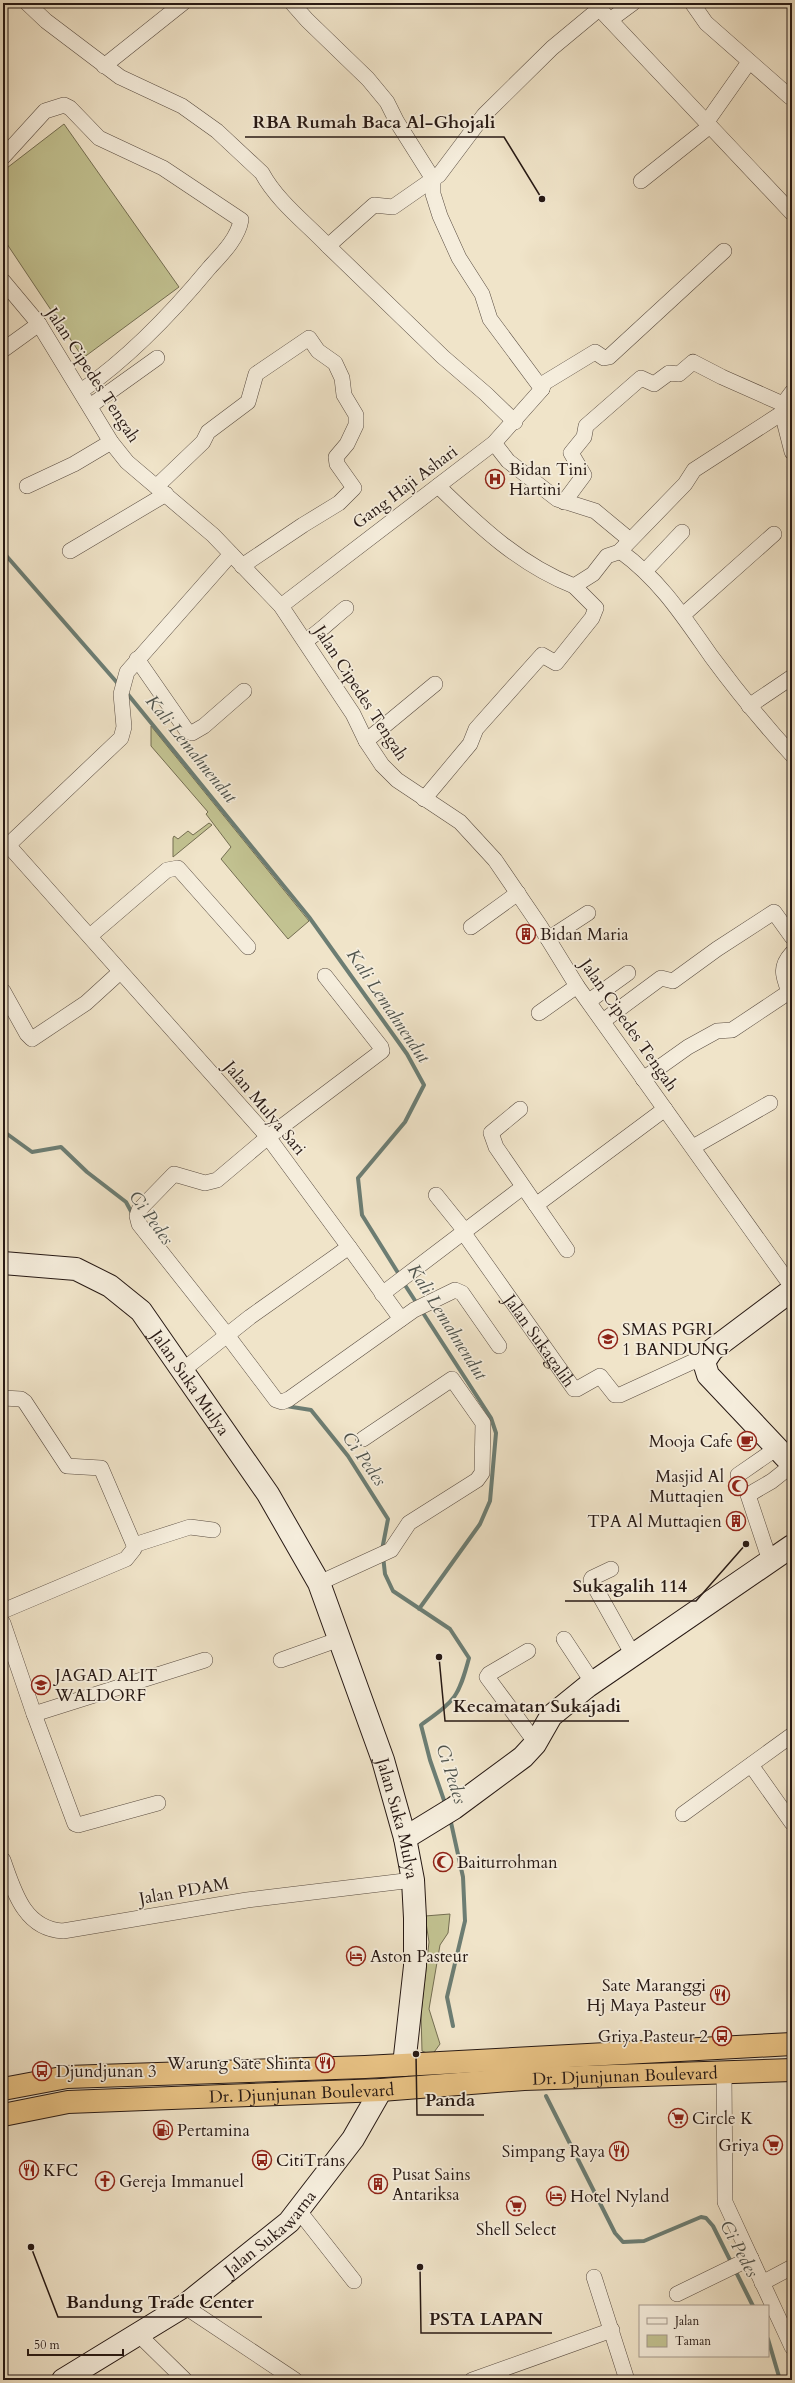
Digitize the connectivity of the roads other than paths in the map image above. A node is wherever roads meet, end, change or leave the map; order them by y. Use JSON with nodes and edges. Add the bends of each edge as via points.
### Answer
{"nodes":[{"id":1,"x":26,"y":3,"type":"edge"},
{"id":2,"x":183,"y":3,"type":"edge"},
{"id":3,"x":292,"y":3,"type":"edge"},
{"id":4,"x":632,"y":3,"type":"edge"},
{"id":5,"x":692,"y":3,"type":"edge"},
{"id":6,"x":596,"y":6,"type":"edge"},
{"id":7,"x":610,"y":20,"type":"junction"},
{"id":8,"x":749,"y":62,"type":"junction"},
{"id":9,"x":104,"y":66,"type":"junction"},
{"id":10,"x":792,"y":96,"type":"edge"},
{"id":11,"x":708,"y":124,"type":"junction"},
{"id":12,"x":3,"y":157,"type":"edge"},
{"id":13,"x":433,"y":179,"type":"junction"},
{"id":14,"x":641,"y":180,"type":"dead end"},
{"id":15,"x":792,"y":213,"type":"edge"},
{"id":16,"x":328,"y":246,"type":"junction"},
{"id":17,"x":724,"y":251,"type":"dead end"},
{"id":18,"x":3,"y":281,"type":"edge"},
{"id":19,"x":39,"y":324,"type":"junction"},
{"id":20,"x":3,"y":350,"type":"edge"},
{"id":21,"x":157,"y":358,"type":"dead end"},
{"id":22,"x":542,"y":388,"type":"junction"},
{"id":23,"x":81,"y":391,"type":"junction"},
{"id":24,"x":792,"y":392,"type":"edge"},
{"id":25,"x":90,"y":406,"type":"junction"},
{"id":26,"x":783,"y":409,"type":"junction"},
{"id":27,"x":515,"y":422,"type":"junction"},
{"id":28,"x":111,"y":442,"type":"junction"},
{"id":29,"x":494,"y":443,"type":"junction"},
{"id":30,"x":792,"y":452,"type":"edge"},
{"id":31,"x":27,"y":486,"type":"dead end"},
{"id":32,"x":438,"y":486,"type":"junction"},
{"id":33,"x":162,"y":490,"type":"junction"},
{"id":34,"x":564,"y":502,"type":"junction"},
{"id":35,"x":682,"y":532,"type":"dead end"},
{"id":36,"x":774,"y":534,"type":"dead end"},
{"id":37,"x":625,"y":545,"type":"junction"},
{"id":38,"x":70,"y":551,"type":"dead end"},
{"id":39,"x":231,"y":554,"type":"junction"},
{"id":40,"x":242,"y":566,"type":"junction"},
{"id":41,"x":646,"y":570,"type":"junction"},
{"id":42,"x":574,"y":586,"type":"junction"},
{"id":43,"x":281,"y":606,"type":"junction"},
{"id":44,"x":346,"y":608,"type":"dead end"},
{"id":45,"x":683,"y":615,"type":"junction"},
{"id":46,"x":305,"y":641,"type":"junction"},
{"id":47,"x":137,"y":659,"type":"junction"},
{"id":48,"x":792,"y":677,"type":"edge"},
{"id":49,"x":435,"y":684,"type":"dead end"},
{"id":50,"x":244,"y":691,"type":"dead end"},
{"id":51,"x":749,"y":706,"type":"junction"},
{"id":52,"x":366,"y":741,"type":"junction"},
{"id":53,"x":792,"y":755,"type":"edge"},
{"id":54,"x":424,"y":799,"type":"junction"},
{"id":55,"x":5,"y":848,"type":"edge"},
{"id":56,"x":518,"y":893,"type":"junction"},
{"id":57,"x":588,"y":913,"type":"dead end"},
{"id":58,"x":471,"y":927,"type":"dead end"},
{"id":59,"x":791,"y":934,"type":"edge"},
{"id":60,"x":90,"y":936,"type":"junction"},
{"id":61,"x":548,"y":939,"type":"junction"},
{"id":62,"x":248,"y":947,"type":"dead end"},
{"id":63,"x":792,"y":953,"type":"edge"},
{"id":64,"x":120,"y":972,"type":"junction"},
{"id":65,"x":628,"y":972,"type":"dead end"},
{"id":66,"x":325,"y":976,"type":"dead end"},
{"id":67,"x":577,"y":986,"type":"junction"},
{"id":68,"x":3,"y":991,"type":"edge"},
{"id":69,"x":589,"y":1001,"type":"junction"},
{"id":70,"x":539,"y":1013,"type":"dead end"},
{"id":71,"x":603,"y":1021,"type":"junction"},
{"id":72,"x":643,"y":1079,"type":"junction"},
{"id":73,"x":770,"y":1103,"type":"dead end"},
{"id":74,"x":520,"y":1109,"type":"dead end"},
{"id":75,"x":665,"y":1109,"type":"junction"},
{"id":76,"x":268,"y":1137,"type":"junction"},
{"id":77,"x":693,"y":1147,"type":"junction"},
{"id":78,"x":523,"y":1187,"type":"junction"},
{"id":79,"x":436,"y":1195,"type":"dead end"},
{"id":80,"x":536,"y":1205,"type":"junction"},
{"id":81,"x":464,"y":1232,"type":"junction"},
{"id":82,"x":349,"y":1247,"type":"junction"},
{"id":83,"x":567,"y":1250,"type":"dead end"},
{"id":84,"x":3,"y":1263,"type":"edge"},
{"id":85,"x":792,"y":1288,"type":"edge"},
{"id":86,"x":388,"y":1289,"type":"junction"},
{"id":87,"x":401,"y":1319,"type":"junction"},
{"id":88,"x":227,"y":1334,"type":"junction"},
{"id":89,"x":499,"y":1346,"type":"dead end"},
{"id":90,"x":704,"y":1362,"type":"junction"},
{"id":91,"x":183,"y":1370,"type":"junction"},
{"id":92,"x":3,"y":1398,"type":"edge"},
{"id":93,"x":363,"y":1439,"type":"dead end"},
{"id":94,"x":777,"y":1448,"type":"junction"},
{"id":95,"x":792,"y":1465,"type":"edge"},
{"id":96,"x":738,"y":1475,"type":"dead end"},
{"id":97,"x":213,"y":1530,"type":"dead end"},
{"id":98,"x":134,"y":1545,"type":"junction"},
{"id":99,"x":792,"y":1546,"type":"edge"},
{"id":100,"x":770,"y":1562,"type":"junction"},
{"id":101,"x":611,"y":1569,"type":"dead end"},
{"id":102,"x":320,"y":1583,"type":"junction"},
{"id":103,"x":3,"y":1610,"type":"edge"},
{"id":104,"x":3,"y":1623,"type":"edge"},
{"id":105,"x":340,"y":1639,"type":"junction"},
{"id":106,"x":564,"y":1639,"type":"dead end"},
{"id":107,"x":528,"y":1651,"type":"dead end"},
{"id":108,"x":633,"y":1655,"type":"junction"},
{"id":109,"x":205,"y":1660,"type":"dead end"},
{"id":110,"x":280,"y":1660,"type":"dead end"},
{"id":111,"x":593,"y":1683,"type":"junction"},
{"id":112,"x":34,"y":1714,"type":"junction"},
{"id":113,"x":792,"y":1735,"type":"edge"},
{"id":114,"x":536,"y":1743,"type":"junction"},
{"id":115,"x":751,"y":1765,"type":"junction"},
{"id":116,"x":158,"y":1803,"type":"dead end"},
{"id":117,"x":683,"y":1814,"type":"dead end"},
{"id":118,"x":792,"y":1823,"type":"edge"},
{"id":119,"x":405,"y":1838,"type":"junction"},
{"id":120,"x":3,"y":1860,"type":"edge"},
{"id":121,"x":413,"y":1880,"type":"junction"},
{"id":122,"x":792,"y":2044,"type":"edge"},
{"id":123,"x":404,"y":2065,"type":"junction"},
{"id":124,"x":792,"y":2070,"type":"edge"},
{"id":125,"x":724,"y":2072,"type":"junction"},
{"id":126,"x":3,"y":2089,"type":"edge"},
{"id":127,"x":381,"y":2090,"type":"junction"},
{"id":128,"x":3,"y":2115,"type":"edge"},
{"id":129,"x":299,"y":2211,"type":"junction"},
{"id":130,"x":751,"y":2258,"type":"junction"},
{"id":131,"x":792,"y":2267,"type":"edge"},
{"id":132,"x":594,"y":2277,"type":"dead end"},
{"id":133,"x":354,"y":2280,"type":"dead end"},
{"id":134,"x":762,"y":2283,"type":"junction"},
{"id":135,"x":677,"y":2294,"type":"dead end"},
{"id":136,"x":184,"y":2306,"type":"junction"},
{"id":137,"x":612,"y":2330,"type":"junction"},
{"id":138,"x":139,"y":2335,"type":"junction"},
{"id":139,"x":792,"y":2347,"type":"edge"},
{"id":140,"x":66,"y":2379,"type":"edge"},
{"id":141,"x":185,"y":2380,"type":"edge"},
{"id":142,"x":295,"y":2380,"type":"edge"},
{"id":143,"x":472,"y":2380,"type":"edge"},
{"id":144,"x":628,"y":2380,"type":"edge"}],
"edges":[{"from":1,"to":9,"type":"street","via":[[40,17]]},
{"from":2,"to":9,"type":"street"},
{"from":3,"to":13,"type":"street","via":[[368,79],[387,102]]},
{"from":4,"to":7,"type":"street"},
{"from":5,"to":8,"type":"street","via":[[706,23]]},
{"from":6,"to":7,"type":"street"},
{"from":6,"to":13,"type":"street","via":[[484,115],[453,159]]},
{"from":7,"to":11,"type":"street"},
{"from":8,"to":10,"type":"street","via":[[790,97]]},
{"from":8,"to":11,"type":"street"},
{"from":9,"to":16,"type":"street","via":[[120,78],[182,106],[217,131],[262,173],[275,193]]},
{"from":11,"to":14,"type":"street"},
{"from":11,"to":15,"type":"street"},
{"from":12,"to":23,"type":"street","via":[[46,111],[64,106],[70,108],[99,138],[163,168],[242,220],[230,244],[162,323]]},
{"from":13,"to":16,"type":"street","via":[[392,207],[374,205]]},
{"from":13,"to":22,"type":"street","via":[[433,194],[440,216],[459,258],[482,294],[486,313]]},
{"from":16,"to":27,"type":"street","via":[[443,357]]},
{"from":17,"to":22,"type":"street","name":"Gang Haji Ashari","via":[[609,357],[604,358],[595,352],[544,383]]},
{"from":18,"to":19,"type":"street","name":"Jalan Cipedes Tengah"},
{"from":19,"to":20,"type":"street"},
{"from":19,"to":23,"type":"street","name":"Jalan Cipedes Tengah"},
{"from":21,"to":25,"type":"street"},
{"from":22,"to":27,"type":"street","name":"Gang Haji Ashari"},
{"from":23,"to":25,"type":"street","name":"Jalan Cipedes Tengah"},
{"from":24,"to":26,"type":"street"},
{"from":25,"to":28,"type":"street","name":"Jalan Cipedes Tengah"},
{"from":26,"to":30,"type":"street"},
{"from":26,"to":34,"type":"street","via":[[693,362],[679,374],[669,373],[654,384],[641,378],[586,426],[584,437],[572,453],[583,472],[583,478]]},
{"from":26,"to":37,"type":"street","via":[[694,470],[684,484]]},
{"from":27,"to":29,"type":"street","name":"Gang Haji Ashari"},
{"from":28,"to":31,"type":"street","via":[[74,464]]},
{"from":28,"to":33,"type":"street","name":"Jalan Cipedes Tengah","via":[[127,462]]},
{"from":29,"to":32,"type":"street","name":"Gang Haji Ashari"},
{"from":29,"to":34,"type":"street","via":[[508,461]]},
{"from":32,"to":42,"type":"street","via":[[477,525],[507,548]]},
{"from":32,"to":43,"type":"street","name":"Gang Haji Ashari"},
{"from":33,"to":38,"type":"street"},
{"from":33,"to":39,"type":"street","name":"Jalan Cipedes Tengah"},
{"from":33,"to":40,"type":"street","via":[[208,432],[248,402],[256,374],[309,338],[318,350],[336,363],[342,378],[344,395],[356,415],[356,425],[347,444],[336,457],[337,464],[354,488],[339,503]]},
{"from":34,"to":37,"type":"street","via":[[595,511]]},
{"from":35,"to":41,"type":"street"},
{"from":36,"to":45,"type":"street"},
{"from":37,"to":41,"type":"street"},
{"from":37,"to":42,"type":"street","via":[[606,558],[593,574]]},
{"from":39,"to":40,"type":"street","name":"Jalan Cipedes Tengah"},
{"from":39,"to":47,"type":"street"},
{"from":40,"to":43,"type":"street","name":"Jalan Cipedes Tengah"},
{"from":41,"to":45,"type":"street"},
{"from":42,"to":54,"type":"street","via":[[596,608],[592,618],[556,663],[542,655],[522,676],[474,731],[470,744]]},
{"from":43,"to":46,"type":"street","name":"Jalan Cipedes Tengah"},
{"from":44,"to":46,"type":"street","via":[[321,631]]},
{"from":45,"to":51,"type":"street"},
{"from":46,"to":52,"type":"street","name":"Jalan Cipedes Tengah","via":[[353,714]]},
{"from":47,"to":50,"type":"street","via":[[188,731],[192,733],[204,726]]},
{"from":47,"to":55,"type":"street","via":[[127,672],[121,694],[124,727],[121,738]]},
{"from":48,"to":51,"type":"street"},
{"from":49,"to":52,"type":"street"},
{"from":51,"to":53,"type":"street"},
{"from":52,"to":54,"type":"street","name":"Jalan Cipedes Tengah","via":[[392,775]]},
{"from":54,"to":56,"type":"street","name":"Jalan Cipedes Tengah","via":[[460,822],[475,837]]},
{"from":55,"to":60,"type":"street","name":"Jalan Mulya Sari"},
{"from":56,"to":58,"type":"street"},
{"from":56,"to":61,"type":"street","name":"Jalan Cipedes Tengah"},
{"from":57,"to":61,"type":"street"},
{"from":59,"to":71,"type":"street","via":[[774,912],[673,981],[661,978]]},
{"from":60,"to":62,"type":"street","via":[[167,870],[178,868]]},
{"from":60,"to":64,"type":"street","name":"Jalan Mulya Sari"},
{"from":61,"to":67,"type":"street","name":"Jalan Cipedes Tengah"},
{"from":63,"to":72,"type":"street","via":[[782,965],[789,992],[732,1030],[717,1032],[688,1047]]},
{"from":64,"to":68,"type":"street","via":[[86,1003],[32,1039]]},
{"from":64,"to":76,"type":"street","name":"Jalan Mulya Sari"},
{"from":65,"to":69,"type":"street"},
{"from":66,"to":76,"type":"street","via":[[382,1050]]},
{"from":67,"to":69,"type":"street","name":"Jalan Cipedes Tengah"},
{"from":67,"to":70,"type":"street"},
{"from":69,"to":71,"type":"street","name":"Jalan Cipedes Tengah"},
{"from":71,"to":72,"type":"street","name":"Jalan Cipedes Tengah"},
{"from":72,"to":75,"type":"street","name":"Jalan Cipedes Tengah"},
{"from":73,"to":77,"type":"street"},
{"from":74,"to":78,"type":"street","via":[[491,1133],[496,1147]]},
{"from":75,"to":77,"type":"street","name":"Jalan Cipedes Tengah"},
{"from":75,"to":80,"type":"street"},
{"from":76,"to":82,"type":"street","name":"Jalan Mulya Sari"},
{"from":76,"to":88,"type":"street","via":[[217,1180],[205,1183],[174,1174],[147,1201],[137,1216],[139,1224]]},
{"from":77,"to":85,"type":"street","name":"Jalan Cipedes Tengah"},
{"from":78,"to":80,"type":"street"},
{"from":78,"to":81,"type":"street"},
{"from":79,"to":81,"type":"street"},
{"from":80,"to":83,"type":"street"},
{"from":81,"to":86,"type":"street"},
{"from":81,"to":90,"type":"street","name":"Jalan Sukagalih","via":[[574,1389],[577,1390],[600,1376],[615,1395],[620,1395],[692,1362]]},
{"from":82,"to":86,"type":"street","name":"Jalan Mulya Sari"},
{"from":82,"to":88,"type":"street"},
{"from":84,"to":91,"type":"street","name":"Jalan Suka Mulya","via":[[62,1267],[92,1276],[130,1300],[141,1311]]},
{"from":85,"to":90,"type":"street","via":[[712,1350]]},
{"from":86,"to":87,"type":"street","name":"Jalan Mulya Sari"},
{"from":87,"to":88,"type":"street","via":[[282,1402],[270,1395]]},
{"from":87,"to":89,"type":"street","via":[[455,1290],[462,1293]]},
{"from":88,"to":91,"type":"street"},
{"from":90,"to":94,"type":"street","via":[[708,1375]]},
{"from":91,"to":102,"type":"street","name":"Jalan Suka Mulya","via":[[268,1494]]},
{"from":92,"to":98,"type":"street","via":[[21,1399],[25,1402],[67,1466],[101,1468]]},
{"from":93,"to":102,"type":"street","via":[[451,1380],[483,1422],[482,1473],[479,1478],[412,1521],[391,1550]]},
{"from":94,"to":95,"type":"street"},
{"from":94,"to":96,"type":"street"},
{"from":95,"to":100,"type":"street","via":[[748,1495]]},
{"from":97,"to":98,"type":"street","via":[[190,1527]]},
{"from":98,"to":103,"type":"street","via":[[126,1559]]},
{"from":99,"to":100,"type":"street"},
{"from":100,"to":108,"type":"street"},
{"from":101,"to":108,"type":"street","via":[[591,1580]]},
{"from":102,"to":105,"type":"street","name":"Jalan Suka Mulya"},
{"from":104,"to":112,"type":"street"},
{"from":105,"to":110,"type":"street"},
{"from":105,"to":119,"type":"street","name":"Jalan Suka Mulya","via":[[383,1760]]},
{"from":106,"to":111,"type":"street"},
{"from":107,"to":114,"type":"street","via":[[487,1677]]},
{"from":108,"to":111,"type":"street"},
{"from":109,"to":112,"type":"street"},
{"from":111,"to":114,"type":"street","via":[[551,1716]]},
{"from":112,"to":116,"type":"street","via":[[75,1824]]},
{"from":113,"to":115,"type":"street"},
{"from":114,"to":119,"type":"street","via":[[523,1757],[449,1811]]},
{"from":115,"to":117,"type":"street"},
{"from":115,"to":118,"type":"street"},
{"from":119,"to":121,"type":"street","name":"Jalan Suka Mulya"},
{"from":120,"to":121,"type":"street","name":"Jalan PDAM","via":[[28,1917],[50,1931],[63,1931],[247,1900]]},
{"from":121,"to":123,"type":"street","name":"Jalan Suka Mulya","via":[[415,1966]]},
{"from":122,"to":123,"type":"highway","name":"Dr. Djunjunan Boulevard"},
{"from":123,"to":126,"type":"highway","name":"Dr. Djunjunan Boulevard","via":[[67,2077]]},
{"from":124,"to":125,"type":"highway","name":"Dr. Djunjunan Boulevard"},
{"from":125,"to":127,"type":"highway","name":"Dr. Djunjunan Boulevard","via":[[524,2079]]},
{"from":125,"to":130,"type":"street","via":[[724,2194],[729,2213]]},
{"from":127,"to":128,"type":"highway","name":"Dr. Djunjunan Boulevard","via":[[68,2102]]},
{"from":127,"to":129,"type":"street","name":"Jalan Sukawarna","via":[[353,2139]]},
{"from":129,"to":133,"type":"street"},
{"from":129,"to":136,"type":"street","name":"Jalan Sukawarna","via":[[289,2222]]},
{"from":130,"to":134,"type":"street"},
{"from":130,"to":135,"type":"street"},
{"from":131,"to":134,"type":"street"},
{"from":132,"to":137,"type":"street"},
{"from":134,"to":139,"type":"street"},
{"from":136,"to":138,"type":"street","name":"Jalan Sukawarna"},
{"from":136,"to":142,"type":"street"},
{"from":137,"to":143,"type":"street"},
{"from":137,"to":144,"type":"street"},
{"from":138,"to":140,"type":"street","name":"Jalan Sukawarna"},
{"from":138,"to":141,"type":"street"}]}
